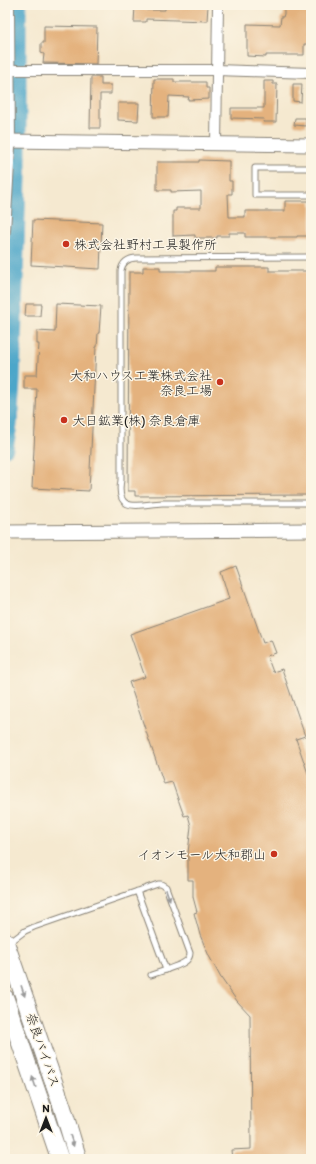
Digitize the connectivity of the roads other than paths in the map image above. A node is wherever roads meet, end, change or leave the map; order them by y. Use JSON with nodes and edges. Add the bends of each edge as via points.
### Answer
{"nodes":[{"id":1,"x":10,"y":5,"type":"edge"},
{"id":2,"x":218,"y":5,"type":"edge"},
{"id":3,"x":7,"y":70,"type":"edge"},
{"id":4,"x":216,"y":70,"type":"junction"},
{"id":5,"x":311,"y":73,"type":"edge"},
{"id":6,"x":7,"y":141,"type":"edge"},
{"id":7,"x":216,"y":144,"type":"junction"},
{"id":8,"x":311,"y":145,"type":"edge"},
{"id":9,"x":311,"y":168,"type":"edge"},
{"id":10,"x":311,"y":195,"type":"edge"},
{"id":11,"x":5,"y":231,"type":"edge"},
{"id":12,"x":311,"y":257,"type":"edge"},
{"id":13,"x":311,"y":504,"type":"edge"},
{"id":14,"x":311,"y":530,"type":"edge"},
{"id":15,"x":5,"y":532,"type":"edge"},
{"id":16,"x":137,"y":891,"type":"junction"},
{"id":17,"x":5,"y":944,"type":"edge"},
{"id":18,"x":166,"y":970,"type":"junction"},
{"id":19,"x":151,"y":975,"type":"dead end"},
{"id":20,"x":5,"y":998,"type":"edge"},
{"id":21,"x":60,"y":1159,"type":"edge"},
{"id":22,"x":78,"y":1159,"type":"edge"}],
"edges":[{"from":1,"to":3,"type":"street"},
{"from":2,"to":4,"type":"street"},
{"from":3,"to":4,"type":"street"},
{"from":3,"to":6,"type":"street"},
{"from":4,"to":5,"type":"street"},
{"from":4,"to":7,"type":"street"},
{"from":6,"to":7,"type":"street"},
{"from":6,"to":11,"type":"street"},
{"from":7,"to":8,"type":"street"},
{"from":9,"to":10,"type":"lane","via":[[255,168],[255,195]]},
{"from":12,"to":13,"type":"lane","via":[[132,258],[124,263],[121,271],[119,490],[122,500],[132,506],[162,503]]},
{"from":14,"to":15,"type":"street"},
{"from":16,"to":17,"type":"lane","via":[[34,927]]},
{"from":16,"to":18,"type":"lane"},
{"from":16,"to":18,"type":"lane","one_way":true,"via":[[158,884],[166,887],[190,956],[187,961]]},
{"from":17,"to":22,"type":"highway","name":"奈良バイパス","one_way":true},
{"from":18,"to":19,"type":"lane"},
{"from":21,"to":20,"type":"highway","name":"奈良バイパス","one_way":true}]}
